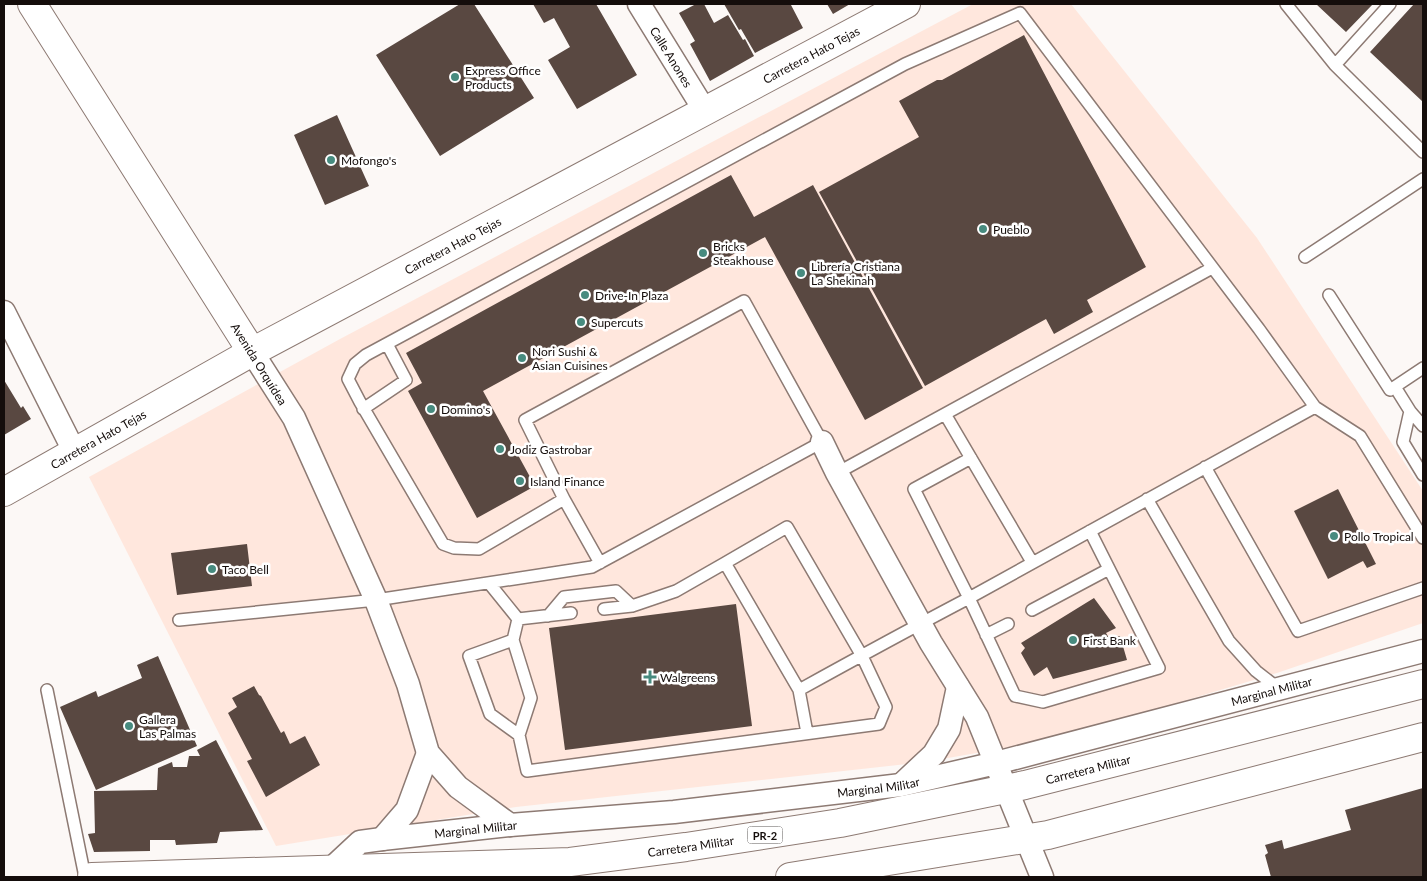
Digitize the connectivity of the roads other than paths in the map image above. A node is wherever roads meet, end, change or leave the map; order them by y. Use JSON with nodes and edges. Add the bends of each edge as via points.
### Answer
{"nodes":[{"id":1,"x":32,"y":4,"type":"edge"},
{"id":2,"x":639,"y":4,"type":"edge"},
{"id":3,"x":1286,"y":4,"type":"edge"},
{"id":4,"x":1390,"y":4,"type":"edge"},
{"id":5,"x":894,"y":7,"type":"edge"},
{"id":6,"x":1335,"y":65,"type":"junction"},
{"id":7,"x":705,"y":111,"type":"junction"},
{"id":8,"x":1423,"y":152,"type":"edge"},
{"id":9,"x":1423,"y":179,"type":"edge"},
{"id":10,"x":1305,"y":258,"type":"dead end"},
{"id":11,"x":1212,"y":268,"type":"junction"},
{"id":12,"x":1329,"y":295,"type":"dead end"},
{"id":13,"x":4,"y":312,"type":"edge"},
{"id":14,"x":387,"y":344,"type":"junction"},
{"id":15,"x":252,"y":352,"type":"junction"},
{"id":16,"x":1423,"y":368,"type":"edge"},
{"id":17,"x":1395,"y":387,"type":"junction"},
{"id":18,"x":1315,"y":407,"type":"junction"},
{"id":19,"x":363,"y":409,"type":"junction"},
{"id":20,"x":1410,"y":410,"type":"junction"},
{"id":21,"x":945,"y":414,"type":"junction"},
{"id":22,"x":1423,"y":426,"type":"edge"},
{"id":23,"x":822,"y":442,"type":"junction"},
{"id":24,"x":74,"y":451,"type":"junction"},
{"id":25,"x":971,"y":458,"type":"junction"},
{"id":26,"x":1205,"y":467,"type":"junction"},
{"id":27,"x":837,"y":473,"type":"junction"},
{"id":28,"x":1423,"y":475,"type":"edge"},
{"id":29,"x":4,"y":492,"type":"edge"},
{"id":30,"x":564,"y":499,"type":"junction"},
{"id":31,"x":1147,"y":499,"type":"junction"},
{"id":32,"x":1090,"y":531,"type":"junction"},
{"id":33,"x":1423,"y":538,"type":"edge"},
{"id":34,"x":1032,"y":562,"type":"junction"},
{"id":35,"x":600,"y":563,"type":"junction"},
{"id":36,"x":725,"y":563,"type":"junction"},
{"id":37,"x":1108,"y":569,"type":"junction"},
{"id":38,"x":489,"y":583,"type":"junction"},
{"id":39,"x":1423,"y":588,"type":"edge"},
{"id":40,"x":968,"y":598,"type":"junction"},
{"id":41,"x":376,"y":600,"type":"junction"},
{"id":42,"x":632,"y":606,"type":"junction"},
{"id":43,"x":604,"y":609,"type":"dead end"},
{"id":44,"x":1032,"y":610,"type":"dead end"},
{"id":45,"x":571,"y":613,"type":"dead end"},
{"id":46,"x":548,"y":616,"type":"junction"},
{"id":47,"x":518,"y":619,"type":"junction"},
{"id":48,"x":180,"y":620,"type":"dead end"},
{"id":49,"x":920,"y":624,"type":"junction"},
{"id":50,"x":1008,"y":624,"type":"dead end"},
{"id":51,"x":986,"y":635,"type":"junction"},
{"id":52,"x":513,"y":640,"type":"junction"},
{"id":53,"x":1423,"y":651,"type":"edge"},
{"id":54,"x":862,"y":656,"type":"junction"},
{"id":55,"x":1423,"y":684,"type":"edge"},
{"id":56,"x":958,"y":687,"type":"junction"},
{"id":57,"x":1279,"y":689,"type":"junction"},
{"id":58,"x":47,"y":690,"type":"dead end"},
{"id":59,"x":799,"y":690,"type":"junction"},
{"id":60,"x":807,"y":733,"type":"junction"},
{"id":61,"x":519,"y":735,"type":"junction"},
{"id":62,"x":1423,"y":737,"type":"edge"},
{"id":63,"x":428,"y":753,"type":"junction"},
{"id":64,"x":996,"y":763,"type":"junction"},
{"id":65,"x":901,"y":785,"type":"junction"},
{"id":66,"x":1006,"y":789,"type":"junction"},
{"id":67,"x":510,"y":825,"type":"junction"},
{"id":68,"x":382,"y":839,"type":"junction"},
{"id":69,"x":1026,"y":839,"type":"junction"},
{"id":70,"x":331,"y":869,"type":"junction"},
{"id":71,"x":85,"y":877,"type":"edge"},
{"id":72,"x":92,"y":877,"type":"edge"},
{"id":73,"x":790,"y":877,"type":"edge"},
{"id":74,"x":1042,"y":877,"type":"edge"}],
"edges":[{"from":1,"to":15,"type":"main road","name":"Avenida Orquídea"},
{"from":2,"to":7,"type":"street","name":"Calle Anones"},
{"from":3,"to":6,"type":"lane"},
{"from":4,"to":6,"type":"lane"},
{"from":5,"to":7,"type":"main road","name":"Carretera Hato Tejas"},
{"from":6,"to":8,"type":"lane"},
{"from":7,"to":15,"type":"main road","name":"Carretera Hato Tejas"},
{"from":9,"to":10,"type":"lane"},
{"from":11,"to":14,"type":"lane","via":[[1020,13],[905,64]]},
{"from":11,"to":18,"type":"lane"},
{"from":11,"to":21,"type":"lane"},
{"from":12,"to":17,"type":"lane","via":[[1390,390]]},
{"from":13,"to":24,"type":"street"},
{"from":14,"to":19,"type":"lane","via":[[355,364],[348,379]]},
{"from":14,"to":19,"type":"lane","via":[[406,380]]},
{"from":15,"to":24,"type":"main road","name":"Carretera Hato Tejas"},
{"from":15,"to":41,"type":"street","name":"Avenida Orquídea","via":[[294,418]]},
{"from":16,"to":17,"type":"lane"},
{"from":17,"to":20,"type":"lane"},
{"from":18,"to":26,"type":"lane"},
{"from":18,"to":33,"type":"lane","via":[[1360,436]]},
{"from":19,"to":30,"type":"lane","via":[[443,544],[479,549]]},
{"from":20,"to":22,"type":"lane"},
{"from":20,"to":28,"type":"lane","via":[[1404,442]]},
{"from":21,"to":25,"type":"lane"},
{"from":21,"to":27,"type":"lane"},
{"from":23,"to":27,"type":"street"},
{"from":23,"to":30,"type":"lane","via":[[744,302],[526,420]]},
{"from":23,"to":35,"type":"lane"},
{"from":24,"to":29,"type":"main road","name":"Carretera Hato Tejas"},
{"from":25,"to":34,"type":"lane"},
{"from":25,"to":40,"type":"lane","via":[[914,489]]},
{"from":26,"to":31,"type":"lane"},
{"from":26,"to":39,"type":"lane","via":[[1298,631]]},
{"from":27,"to":49,"type":"street"},
{"from":30,"to":35,"type":"lane"},
{"from":31,"to":32,"type":"lane"},
{"from":31,"to":57,"type":"lane","via":[[1230,641],[1256,671]]},
{"from":32,"to":34,"type":"lane"},
{"from":32,"to":37,"type":"lane"},
{"from":34,"to":40,"type":"lane"},
{"from":35,"to":38,"type":"lane","via":[[592,567]]},
{"from":36,"to":42,"type":"lane","via":[[676,591]]},
{"from":36,"to":54,"type":"lane","via":[[787,527]]},
{"from":36,"to":59,"type":"lane"},
{"from":37,"to":44,"type":"lane"},
{"from":37,"to":51,"type":"lane","via":[[1159,668],[1043,702],[1016,696]]},
{"from":38,"to":41,"type":"lane"},
{"from":38,"to":47,"type":"lane"},
{"from":40,"to":49,"type":"lane"},
{"from":40,"to":51,"type":"lane"},
{"from":41,"to":48,"type":"lane"},
{"from":41,"to":63,"type":"street","name":"Avenida Orquídea","via":[[408,684]]},
{"from":42,"to":43,"type":"lane"},
{"from":42,"to":46,"type":"lane","via":[[616,591],[564,597]]},
{"from":45,"to":46,"type":"lane"},
{"from":46,"to":47,"type":"lane"},
{"from":47,"to":52,"type":"lane"},
{"from":49,"to":54,"type":"lane"},
{"from":49,"to":56,"type":"street"},
{"from":50,"to":51,"type":"lane"},
{"from":52,"to":61,"type":"lane","via":[[531,698]]},
{"from":52,"to":61,"type":"lane","via":[[469,656],[490,714]]},
{"from":53,"to":57,"type":"street","name":"Marginal Militar"},
{"from":54,"to":59,"type":"lane"},
{"from":54,"to":60,"type":"lane","via":[[886,707],[879,724]]},
{"from":55,"to":66,"type":"main road","name":"Carretera Militar","number":"PR-2"},
{"from":56,"to":64,"type":"street","via":[[977,717]]},
{"from":56,"to":65,"type":"street","via":[[948,730],[934,754]]},
{"from":57,"to":64,"type":"street","name":"Marginal Militar"},
{"from":58,"to":71,"type":"lane"},
{"from":59,"to":60,"type":"lane"},
{"from":60,"to":61,"type":"lane","via":[[527,771]]},
{"from":62,"to":69,"type":"main road"},
{"from":63,"to":67,"type":"street","via":[[458,788]]},
{"from":63,"to":68,"type":"street","via":[[407,810]]},
{"from":64,"to":65,"type":"street","name":"Marginal Militar"},
{"from":64,"to":66,"type":"street"},
{"from":65,"to":67,"type":"street","name":"Marginal Militar","via":[[674,812]]},
{"from":66,"to":69,"type":"street"},
{"from":66,"to":70,"type":"main road","name":"Carretera Militar","number":"PR-2","via":[[840,823],[570,862]]},
{"from":67,"to":68,"type":"street","name":"Marginal Militar"},
{"from":68,"to":70,"type":"street","name":"Marginal Militar","via":[[360,842]]},
{"from":69,"to":73,"type":"main road"},
{"from":69,"to":74,"type":"street"},
{"from":70,"to":72,"type":"main road","name":"Carretera Militar","number":"PR-2"}]}
